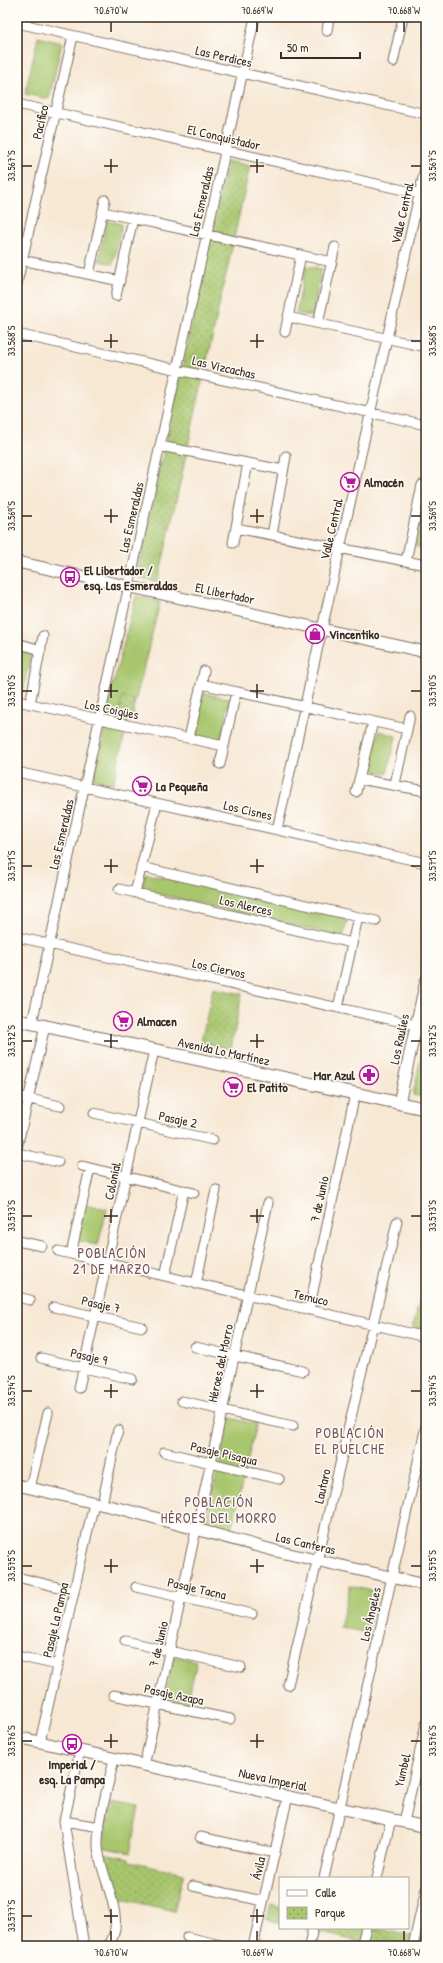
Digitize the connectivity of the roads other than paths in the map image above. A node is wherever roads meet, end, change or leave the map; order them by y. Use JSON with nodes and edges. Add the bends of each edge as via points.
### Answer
{"nodes":[{"id":1,"x":255,"y":17,"type":"edge"},
{"id":2,"x":329,"y":17,"type":"edge"},
{"id":3,"x":403,"y":17,"type":"edge"},
{"id":4,"x":17,"y":23,"type":"edge"},
{"id":5,"x":327,"y":31,"type":"dead end"},
{"id":6,"x":73,"y":36,"type":"junction"},
{"id":7,"x":394,"y":62,"type":"dead end"},
{"id":8,"x":243,"y":74,"type":"junction"},
{"id":9,"x":17,"y":104,"type":"edge"},
{"id":10,"x":55,"y":112,"type":"junction"},
{"id":11,"x":426,"y":114,"type":"edge"},
{"id":12,"x":226,"y":150,"type":"junction"},
{"id":13,"x":426,"y":164,"type":"edge"},
{"id":14,"x":423,"y":195,"type":"edge"},
{"id":15,"x":105,"y":200,"type":"dead end"},
{"id":16,"x":103,"y":212,"type":"junction"},
{"id":17,"x":133,"y":219,"type":"junction"},
{"id":18,"x":207,"y":235,"type":"junction"},
{"id":19,"x":335,"y":247,"type":"dead end"},
{"id":20,"x":302,"y":255,"type":"junction"},
{"id":21,"x":20,"y":259,"type":"edge"},
{"id":22,"x":332,"y":262,"type":"junction"},
{"id":23,"x":89,"y":274,"type":"junction"},
{"id":24,"x":120,"y":281,"type":"junction"},
{"id":25,"x":17,"y":283,"type":"edge"},
{"id":26,"x":116,"y":296,"type":"dead end"},
{"id":27,"x":288,"y":317,"type":"junction"},
{"id":28,"x":318,"y":323,"type":"junction"},
{"id":29,"x":285,"y":332,"type":"dead end"},
{"id":30,"x":17,"y":334,"type":"edge"},
{"id":31,"x":387,"y":338,"type":"junction"},
{"id":32,"x":426,"y":347,"type":"edge"},
{"id":33,"x":177,"y":370,"type":"junction"},
{"id":34,"x":370,"y":413,"type":"junction"},
{"id":35,"x":426,"y":425,"type":"edge"},
{"id":36,"x":160,"y":446,"type":"junction"},
{"id":37,"x":286,"y":456,"type":"dead end"},
{"id":38,"x":248,"y":463,"type":"junction"},
{"id":39,"x":283,"y":470,"type":"junction"},
{"id":40,"x":422,"y":485,"type":"dead end"},
{"id":41,"x":422,"y":502,"type":"edge"},
{"id":42,"x":236,"y":528,"type":"junction"},
{"id":43,"x":272,"y":535,"type":"junction"},
{"id":44,"x":233,"y":543,"type":"dead end"},
{"id":45,"x":340,"y":548,"type":"junction"},
{"id":46,"x":406,"y":561,"type":"junction"},
{"id":47,"x":17,"y":562,"type":"edge"},
{"id":48,"x":426,"y":565,"type":"edge"},
{"id":49,"x":129,"y":587,"type":"junction"},
{"id":50,"x":322,"y":629,"type":"junction"},
{"id":51,"x":43,"y":636,"type":"dead end"},
{"id":52,"x":17,"y":643,"type":"edge"},
{"id":53,"x":41,"y":650,"type":"junction"},
{"id":54,"x":426,"y":652,"type":"edge"},
{"id":55,"x":204,"y":671,"type":"dead end"},
{"id":56,"x":201,"y":684,"type":"junction"},
{"id":57,"x":236,"y":692,"type":"junction"},
{"id":58,"x":17,"y":702,"type":"edge"},
{"id":59,"x":30,"y":704,"type":"junction"},
{"id":60,"x":304,"y":708,"type":"junction"},
{"id":61,"x":410,"y":716,"type":"dead end"},
{"id":62,"x":100,"y":720,"type":"junction"},
{"id":63,"x":373,"y":722,"type":"junction"},
{"id":64,"x":407,"y":729,"type":"junction"},
{"id":65,"x":189,"y":738,"type":"junction"},
{"id":66,"x":224,"y":746,"type":"junction"},
{"id":67,"x":220,"y":764,"type":"dead end"},
{"id":68,"x":17,"y":772,"type":"edge"},
{"id":69,"x":359,"y":779,"type":"junction"},
{"id":70,"x":395,"y":784,"type":"junction"},
{"id":71,"x":85,"y":787,"type":"junction"},
{"id":72,"x":426,"y":791,"type":"edge"},
{"id":73,"x":356,"y":792,"type":"dead end"},
{"id":74,"x":157,"y":803,"type":"junction"},
{"id":75,"x":277,"y":830,"type":"junction"},
{"id":76,"x":426,"y":863,"type":"edge"},
{"id":77,"x":141,"y":867,"type":"junction"},
{"id":78,"x":119,"y":889,"type":"dead end"},
{"id":79,"x":135,"y":893,"type":"junction"},
{"id":80,"x":358,"y":917,"type":"junction"},
{"id":81,"x":376,"y":921,"type":"dead end"},
{"id":82,"x":17,"y":937,"type":"edge"},
{"id":83,"x":352,"y":943,"type":"junction"},
{"id":84,"x":50,"y":944,"type":"junction"},
{"id":85,"x":426,"y":980,"type":"edge"},
{"id":86,"x":338,"y":1008,"type":"junction"},
{"id":87,"x":17,"y":1020,"type":"edge"},
{"id":88,"x":32,"y":1023,"type":"junction"},
{"id":89,"x":416,"y":1025,"type":"junction"},
{"id":90,"x":45,"y":1026,"type":"junction"},
{"id":91,"x":154,"y":1050,"type":"junction"},
{"id":92,"x":355,"y":1094,"type":"junction"},
{"id":93,"x":17,"y":1096,"type":"edge"},
{"id":94,"x":28,"y":1099,"type":"junction"},
{"id":95,"x":399,"y":1103,"type":"junction"},
{"id":96,"x":60,"y":1106,"type":"dead end"},
{"id":97,"x":426,"y":1109,"type":"edge"},
{"id":98,"x":94,"y":1113,"type":"dead end"},
{"id":99,"x":138,"y":1123,"type":"junction"},
{"id":100,"x":213,"y":1140,"type":"dead end"},
{"id":101,"x":17,"y":1148,"type":"edge"},
{"id":102,"x":17,"y":1153,"type":"edge"},
{"id":103,"x":58,"y":1162,"type":"dead end"},
{"id":104,"x":126,"y":1177,"type":"junction"},
{"id":105,"x":184,"y":1190,"type":"junction"},
{"id":106,"x":216,"y":1190,"type":"dead end"},
{"id":107,"x":194,"y":1192,"type":"dead end"},
{"id":108,"x":268,"y":1203,"type":"dead end"},
{"id":109,"x":397,"y":1222,"type":"dead end"},
{"id":110,"x":17,"y":1241,"type":"edge"},
{"id":111,"x":42,"y":1246,"type":"dead end"},
{"id":112,"x":58,"y":1251,"type":"dead end"},
{"id":113,"x":71,"y":1254,"type":"junction"},
{"id":114,"x":107,"y":1262,"type":"junction"},
{"id":115,"x":165,"y":1276,"type":"junction"},
{"id":116,"x":193,"y":1283,"type":"junction"},
{"id":117,"x":248,"y":1296,"type":"junction"},
{"id":118,"x":17,"y":1297,"type":"edge"},
{"id":119,"x":30,"y":1300,"type":"dead end"},
{"id":120,"x":54,"y":1307,"type":"dead end"},
{"id":121,"x":309,"y":1310,"type":"junction"},
{"id":122,"x":95,"y":1316,"type":"junction"},
{"id":123,"x":373,"y":1325,"type":"junction"},
{"id":124,"x":142,"y":1327,"type":"dead end"},
{"id":125,"x":426,"y":1337,"type":"edge"},
{"id":126,"x":195,"y":1347,"type":"dead end"},
{"id":127,"x":235,"y":1356,"type":"junction"},
{"id":128,"x":41,"y":1358,"type":"dead end"},
{"id":129,"x":83,"y":1368,"type":"junction"},
{"id":130,"x":303,"y":1371,"type":"dead end"},
{"id":131,"x":132,"y":1379,"type":"dead end"},
{"id":132,"x":79,"y":1388,"type":"dead end"},
{"id":133,"x":182,"y":1401,"type":"dead end"},
{"id":134,"x":223,"y":1410,"type":"junction"},
{"id":135,"x":48,"y":1413,"type":"dead end"},
{"id":136,"x":293,"y":1426,"type":"dead end"},
{"id":137,"x":426,"y":1426,"type":"edge"},
{"id":138,"x":118,"y":1430,"type":"dead end"},
{"id":139,"x":164,"y":1452,"type":"dead end"},
{"id":140,"x":212,"y":1463,"type":"junction"},
{"id":141,"x":279,"y":1478,"type":"dead end"},
{"id":142,"x":17,"y":1485,"type":"edge"},
{"id":143,"x":30,"y":1488,"type":"junction"},
{"id":144,"x":98,"y":1503,"type":"junction"},
{"id":145,"x":197,"y":1529,"type":"junction"},
{"id":146,"x":318,"y":1561,"type":"junction"},
{"id":147,"x":391,"y":1577,"type":"junction"},
{"id":148,"x":17,"y":1578,"type":"edge"},
{"id":149,"x":426,"y":1585,"type":"edge"},
{"id":150,"x":136,"y":1587,"type":"dead end"},
{"id":151,"x":74,"y":1590,"type":"junction"},
{"id":152,"x":182,"y":1598,"type":"junction"},
{"id":153,"x":252,"y":1614,"type":"dead end"},
{"id":154,"x":125,"y":1641,"type":"dead end"},
{"id":155,"x":170,"y":1651,"type":"junction"},
{"id":156,"x":17,"y":1656,"type":"edge"},
{"id":157,"x":58,"y":1665,"type":"junction"},
{"id":158,"x":241,"y":1666,"type":"dead end"},
{"id":159,"x":288,"y":1685,"type":"dead end"},
{"id":160,"x":113,"y":1694,"type":"dead end"},
{"id":161,"x":158,"y":1704,"type":"junction"},
{"id":162,"x":230,"y":1719,"type":"dead end"},
{"id":163,"x":426,"y":1724,"type":"edge"},
{"id":164,"x":17,"y":1737,"type":"edge"},
{"id":165,"x":40,"y":1742,"type":"junction"},
{"id":166,"x":80,"y":1751,"type":"junction"},
{"id":167,"x":114,"y":1759,"type":"junction"},
{"id":168,"x":144,"y":1766,"type":"junction"},
{"id":169,"x":288,"y":1796,"type":"junction"},
{"id":170,"x":340,"y":1808,"type":"junction"},
{"id":171,"x":391,"y":1819,"type":"junction"},
{"id":172,"x":64,"y":1821,"type":"junction"},
{"id":173,"x":404,"y":1822,"type":"junction"},
{"id":174,"x":100,"y":1827,"type":"junction"},
{"id":175,"x":426,"y":1827,"type":"edge"},
{"id":176,"x":200,"y":1837,"type":"dead end"},
{"id":177,"x":274,"y":1853,"type":"junction"},
{"id":178,"x":324,"y":1877,"type":"edge"},
{"id":179,"x":377,"y":1877,"type":"edge"},
{"id":180,"x":193,"y":1886,"type":"dead end"},
{"id":181,"x":426,"y":1889,"type":"edge"},
{"id":182,"x":263,"y":1901,"type":"junction"},
{"id":183,"x":313,"y":1929,"type":"edge"},
{"id":184,"x":366,"y":1929,"type":"edge"},
{"id":185,"x":187,"y":1937,"type":"dead end"},
{"id":186,"x":84,"y":1946,"type":"edge"},
{"id":187,"x":108,"y":1946,"type":"edge"},
{"id":188,"x":225,"y":1946,"type":"edge"},
{"id":189,"x":253,"y":1946,"type":"edge"},
{"id":190,"x":309,"y":1946,"type":"edge"},
{"id":191,"x":361,"y":1946,"type":"edge"},
{"id":192,"x":413,"y":1946,"type":"edge"}],
"edges":[{"from":1,"to":8,"type":"street","name":"Las Esmeraldas"},
{"from":2,"to":5,"type":"street"},
{"from":3,"to":7,"type":"street"},
{"from":4,"to":6,"type":"street","name":"Las Perdices"},
{"from":6,"to":8,"type":"street","name":"Las Perdices"},
{"from":6,"to":10,"type":"street","name":"Pacífico"},
{"from":8,"to":11,"type":"street","name":"Las Perdices"},
{"from":8,"to":12,"type":"street","name":"Las Esmeraldas"},
{"from":9,"to":10,"type":"street","name":"El Conquistador"},
{"from":10,"to":12,"type":"street","name":"El Conquistador"},
{"from":10,"to":21,"type":"street","name":"Pacífico"},
{"from":12,"to":14,"type":"street","name":"El Conquistador"},
{"from":12,"to":18,"type":"street","name":"Las Esmeraldas"},
{"from":13,"to":14,"type":"street","name":"Valle Central"},
{"from":14,"to":31,"type":"street","name":"Valle Central"},
{"from":15,"to":16,"type":"street"},
{"from":16,"to":17,"type":"street"},
{"from":16,"to":23,"type":"street"},
{"from":17,"to":18,"type":"street"},
{"from":17,"to":24,"type":"street"},
{"from":18,"to":20,"type":"street"},
{"from":18,"to":33,"type":"street","name":"Las Esmeraldas"},
{"from":19,"to":22,"type":"street"},
{"from":20,"to":22,"type":"street"},
{"from":20,"to":27,"type":"street"},
{"from":21,"to":23,"type":"street"},
{"from":21,"to":25,"type":"street","name":"Pacífico"},
{"from":22,"to":28,"type":"street"},
{"from":23,"to":24,"type":"street"},
{"from":24,"to":26,"type":"street"},
{"from":27,"to":28,"type":"street"},
{"from":27,"to":29,"type":"street"},
{"from":28,"to":31,"type":"street"},
{"from":30,"to":33,"type":"street","name":"Las Vizcachas"},
{"from":31,"to":32,"type":"street"},
{"from":31,"to":34,"type":"street","name":"Valle Central"},
{"from":33,"to":34,"type":"street","name":"Las Vizcachas"},
{"from":33,"to":36,"type":"street","name":"Las Esmeraldas"},
{"from":34,"to":35,"type":"street","name":"Las Vizcachas"},
{"from":34,"to":45,"type":"street","name":"Valle Central"},
{"from":36,"to":38,"type":"street"},
{"from":36,"to":49,"type":"street","name":"Las Esmeraldas"},
{"from":37,"to":39,"type":"street"},
{"from":38,"to":39,"type":"street"},
{"from":38,"to":42,"type":"street"},
{"from":39,"to":43,"type":"street"},
{"from":40,"to":41,"type":"street"},
{"from":41,"to":46,"type":"street"},
{"from":42,"to":43,"type":"street"},
{"from":42,"to":44,"type":"street"},
{"from":43,"to":45,"type":"street"},
{"from":45,"to":46,"type":"street"},
{"from":45,"to":50,"type":"street","name":"Valle Central"},
{"from":46,"to":48,"type":"street"},
{"from":47,"to":49,"type":"street","name":"El Libertador"},
{"from":49,"to":50,"type":"street","name":"El Libertador"},
{"from":49,"to":62,"type":"street","name":"Las Esmeraldas"},
{"from":50,"to":54,"type":"street","name":"El Libertador"},
{"from":50,"to":60,"type":"street","name":"Valle Central"},
{"from":51,"to":53,"type":"street"},
{"from":52,"to":53,"type":"street"},
{"from":53,"to":59,"type":"street"},
{"from":55,"to":56,"type":"street"},
{"from":56,"to":57,"type":"street"},
{"from":56,"to":65,"type":"street"},
{"from":57,"to":60,"type":"street"},
{"from":57,"to":66,"type":"street"},
{"from":58,"to":59,"type":"street","name":"Los Coigües"},
{"from":59,"to":62,"type":"street","name":"Los Coigües"},
{"from":60,"to":63,"type":"street"},
{"from":60,"to":75,"type":"street","name":"Valle Central"},
{"from":61,"to":64,"type":"street"},
{"from":62,"to":65,"type":"street","name":"Los Coigües"},
{"from":62,"to":71,"type":"street","name":"Las Esmeraldas"},
{"from":63,"to":64,"type":"street"},
{"from":63,"to":69,"type":"street"},
{"from":64,"to":70,"type":"street"},
{"from":65,"to":66,"type":"street","name":"Los Coigües"},
{"from":66,"to":67,"type":"street"},
{"from":68,"to":71,"type":"street","name":"Los Cisnes"},
{"from":69,"to":70,"type":"street"},
{"from":69,"to":73,"type":"street"},
{"from":70,"to":72,"type":"street"},
{"from":71,"to":74,"type":"street","name":"Los Cisnes"},
{"from":71,"to":84,"type":"street","name":"Las Esmeraldas"},
{"from":74,"to":75,"type":"street","name":"Los Cisnes"},
{"from":74,"to":77,"type":"street"},
{"from":75,"to":76,"type":"street","name":"Los Cisnes"},
{"from":77,"to":79,"type":"street"},
{"from":77,"to":80,"type":"street","name":"Los Alerces"},
{"from":78,"to":79,"type":"street","name":"Los Alerces"},
{"from":79,"to":83,"type":"street","name":"Los Alerces"},
{"from":80,"to":81,"type":"street","name":"Los Alerces"},
{"from":80,"to":83,"type":"street"},
{"from":82,"to":84,"type":"street","name":"Los Ciervos"},
{"from":83,"to":86,"type":"street"},
{"from":84,"to":86,"type":"street","name":"Los Ciervos"},
{"from":84,"to":88,"type":"street","name":"Las Esmeraldas"},
{"from":85,"to":89,"type":"street","name":"Los Raulíes"},
{"from":86,"to":89,"type":"street","name":"Los Ciervos"},
{"from":87,"to":88,"type":"main road","name":"Avenida Lo Martínez"},
{"from":88,"to":90,"type":"main road","name":"Avenida Lo Martínez"},
{"from":89,"to":95,"type":"street","name":"Los Raulíes"},
{"from":90,"to":91,"type":"main road","name":"Avenida Lo Martínez"},
{"from":90,"to":94,"type":"street"},
{"from":91,"to":92,"type":"main road","name":"Avenida Lo Martínez"},
{"from":91,"to":99,"type":"street","name":"Colonial"},
{"from":92,"to":95,"type":"main road","name":"Avenida Lo Martínez"},
{"from":92,"to":121,"type":"street","name":"7 de Junio"},
{"from":93,"to":94,"type":"street"},
{"from":94,"to":96,"type":"street"},
{"from":94,"to":101,"type":"street"},
{"from":95,"to":97,"type":"main road","name":"Avenida Lo Martínez"},
{"from":98,"to":99,"type":"street","name":"Pasaje 2"},
{"from":99,"to":100,"type":"street","name":"Pasaje 2"},
{"from":99,"to":104,"type":"street","name":"Colonial"},
{"from":102,"to":103,"type":"street"},
{"from":104,"to":105,"type":"street"},
{"from":104,"to":113,"type":"street","name":"Colonial","via":[[86,1167]]},
{"from":104,"to":114,"type":"street","name":"Colonial"},
{"from":105,"to":107,"type":"street"},
{"from":105,"to":115,"type":"street"},
{"from":106,"to":116,"type":"street"},
{"from":108,"to":117,"type":"street","name":"Héroes del Morro"},
{"from":109,"to":123,"type":"street","name":"Lautaro"},
{"from":110,"to":111,"type":"street"},
{"from":112,"to":113,"type":"street","name":"Temuco"},
{"from":113,"to":114,"type":"street","name":"Temuco"},
{"from":114,"to":115,"type":"street","name":"Temuco"},
{"from":114,"to":122,"type":"street","name":"Colonial"},
{"from":115,"to":116,"type":"street","name":"Temuco"},
{"from":116,"to":117,"type":"street","name":"Temuco"},
{"from":117,"to":121,"type":"street","name":"Temuco"},
{"from":117,"to":127,"type":"street","name":"Héroes del Morro"},
{"from":118,"to":119,"type":"street"},
{"from":120,"to":122,"type":"street","name":"Pasaje 7"},
{"from":121,"to":123,"type":"street","name":"Temuco"},
{"from":122,"to":124,"type":"street","name":"Pasaje 7"},
{"from":122,"to":129,"type":"street","name":"Colonial"},
{"from":123,"to":125,"type":"street","name":"Temuco"},
{"from":123,"to":146,"type":"street","name":"Lautaro"},
{"from":126,"to":127,"type":"street"},
{"from":127,"to":130,"type":"street"},
{"from":127,"to":134,"type":"street","name":"Héroes del Morro"},
{"from":128,"to":129,"type":"street","name":"Pasaje 9"},
{"from":129,"to":131,"type":"street","name":"Pasaje 9"},
{"from":129,"to":132,"type":"street","name":"Colonial"},
{"from":133,"to":134,"type":"street"},
{"from":134,"to":136,"type":"street"},
{"from":134,"to":140,"type":"street","name":"Héroes del Morro"},
{"from":135,"to":143,"type":"street"},
{"from":137,"to":147,"type":"street","name":"Los Ángeles"},
{"from":138,"to":144,"type":"street","name":"Pasaje La Pampa"},
{"from":139,"to":140,"type":"street","name":"Pasaje Pisagua"},
{"from":140,"to":141,"type":"street","name":"Pasaje Pisagua"},
{"from":140,"to":145,"type":"street","name":"Héroes del Morro"},
{"from":142,"to":143,"type":"street","name":"Las Canteras"},
{"from":143,"to":144,"type":"street","name":"Las Canteras"},
{"from":144,"to":145,"type":"street","name":"Las Canteras"},
{"from":144,"to":151,"type":"street","name":"Pasaje La Pampa"},
{"from":145,"to":146,"type":"street","name":"Las Canteras"},
{"from":145,"to":152,"type":"street","name":"7 de Junio"},
{"from":146,"to":147,"type":"street","name":"Las Canteras"},
{"from":146,"to":159,"type":"street","name":"Lautaro"},
{"from":147,"to":149,"type":"street","name":"Las Canteras"},
{"from":147,"to":170,"type":"street","name":"Los Ángeles"},
{"from":148,"to":151,"type":"street"},
{"from":150,"to":152,"type":"street","name":"Pasaje Tacna"},
{"from":151,"to":157,"type":"street","name":"Pasaje La Pampa"},
{"from":152,"to":153,"type":"street","name":"Pasaje Tacna"},
{"from":152,"to":155,"type":"street","name":"7 de Junio"},
{"from":154,"to":155,"type":"street"},
{"from":155,"to":158,"type":"street"},
{"from":155,"to":161,"type":"street","name":"7 de Junio"},
{"from":156,"to":157,"type":"street"},
{"from":157,"to":165,"type":"street","name":"Pasaje La Pampa"},
{"from":160,"to":161,"type":"street","name":"Pasaje Azapa"},
{"from":161,"to":162,"type":"street","name":"Pasaje Azapa"},
{"from":161,"to":168,"type":"street","name":"7 de Junio"},
{"from":163,"to":173,"type":"street","name":"Yumbel"},
{"from":164,"to":165,"type":"street","name":"Nueva Imperial"},
{"from":165,"to":166,"type":"street","name":"Nueva Imperial"},
{"from":166,"to":167,"type":"street","name":"Nueva Imperial"},
{"from":166,"to":172,"type":"street"},
{"from":167,"to":168,"type":"street","name":"Nueva Imperial"},
{"from":167,"to":174,"type":"street"},
{"from":168,"to":169,"type":"street","name":"Nueva Imperial"},
{"from":169,"to":170,"type":"street","name":"Nueva Imperial"},
{"from":169,"to":177,"type":"street","name":"Ávila"},
{"from":170,"to":171,"type":"street","name":"Nueva Imperial"},
{"from":170,"to":178,"type":"street","name":"Los Ángeles"},
{"from":171,"to":173,"type":"street","name":"Nueva Imperial"},
{"from":171,"to":179,"type":"street"},
{"from":172,"to":174,"type":"street"},
{"from":172,"to":186,"type":"street"},
{"from":173,"to":175,"type":"street","name":"Nueva Imperial"},
{"from":174,"to":187,"type":"street","via":[[98,1846],[101,1867],[115,1912],[112,1940]]},
{"from":176,"to":177,"type":"street"},
{"from":177,"to":182,"type":"street","name":"Ávila"},
{"from":180,"to":182,"type":"street"},
{"from":181,"to":192,"type":"street"},
{"from":182,"to":189,"type":"street","name":"Ávila"},
{"from":183,"to":190,"type":"street"},
{"from":184,"to":191,"type":"street"},
{"from":185,"to":188,"type":"street"}]}
